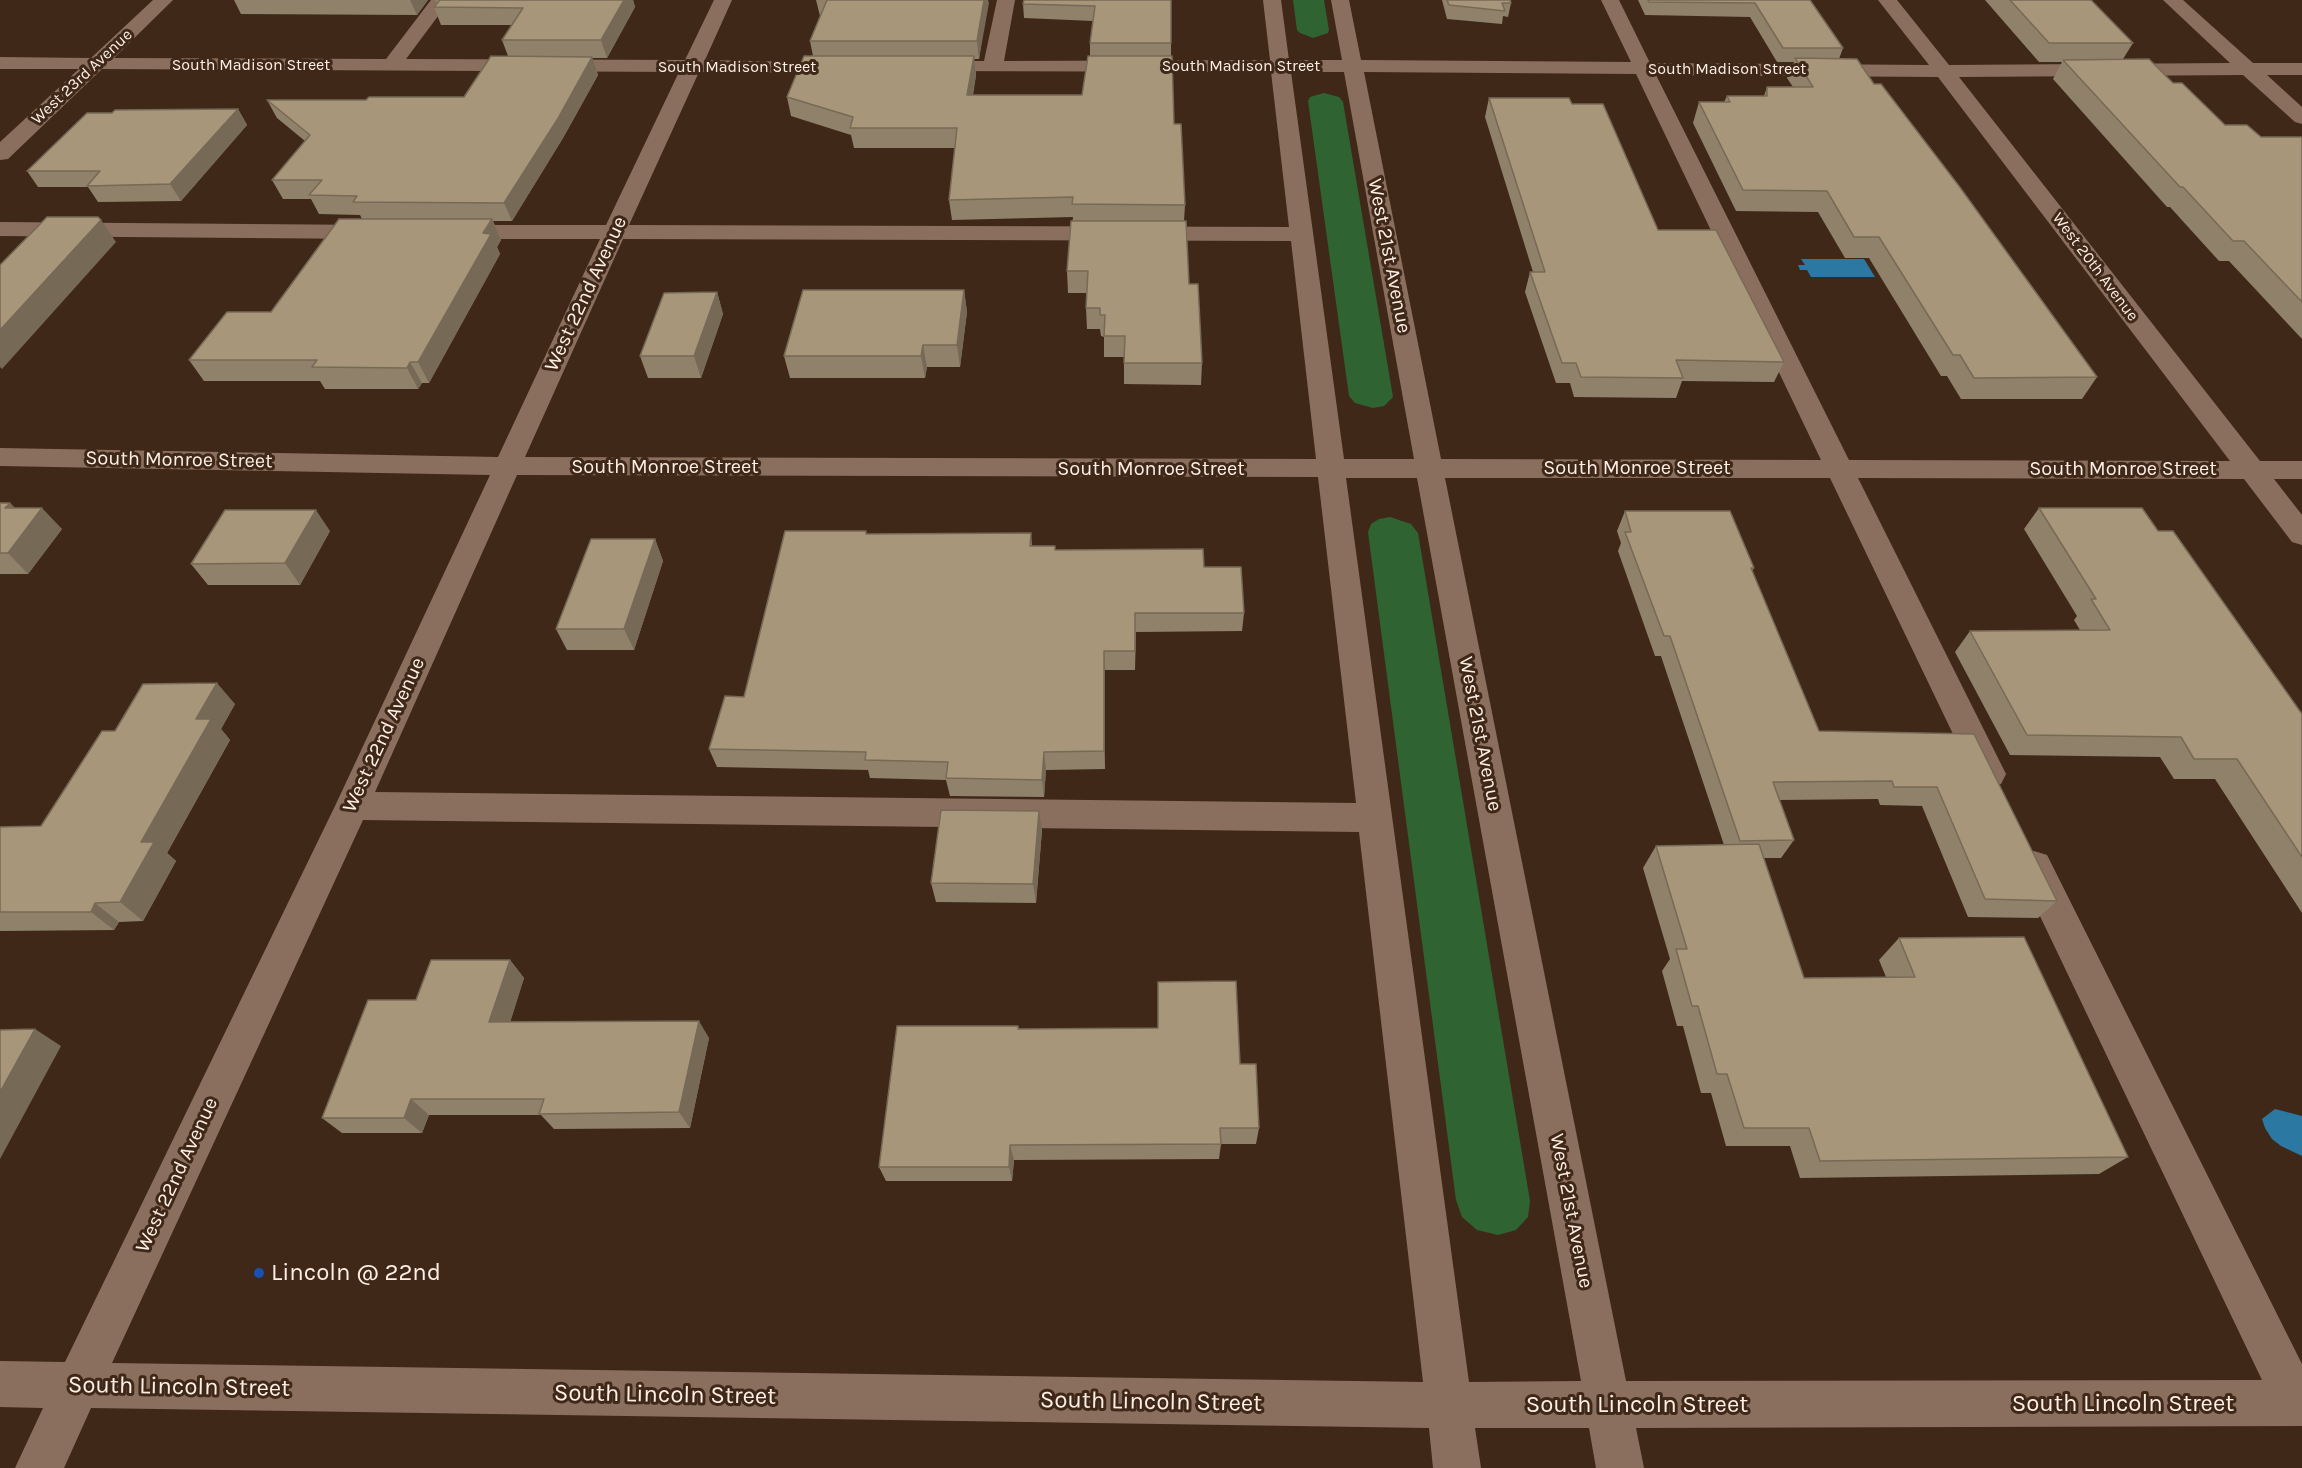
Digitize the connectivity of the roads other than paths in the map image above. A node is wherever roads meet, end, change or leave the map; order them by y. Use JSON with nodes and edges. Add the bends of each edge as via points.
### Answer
{"nodes":[{"id":1,"x":164,"y":0,"type":"edge"},
{"id":2,"x":441,"y":0,"type":"edge"},
{"id":3,"x":723,"y":0,"type":"edge"},
{"id":4,"x":1006,"y":0,"type":"edge"},
{"id":5,"x":1272,"y":0,"type":"edge"},
{"id":6,"x":1340,"y":0,"type":"edge"},
{"id":7,"x":1610,"y":0,"type":"edge"},
{"id":8,"x":1887,"y":0,"type":"edge"},
{"id":9,"x":2172,"y":0,"type":"edge"},
{"id":10,"x":0,"y":63,"type":"edge"},
{"id":11,"x":96,"y":63,"type":"junction"},
{"id":12,"x":391,"y":65,"type":"junction"},
{"id":13,"x":1353,"y":66,"type":"junction"},
{"id":14,"x":865,"y":67,"type":"edge"},
{"id":15,"x":912,"y":67,"type":"edge"},
{"id":16,"x":993,"y":67,"type":"junction"},
{"id":17,"x":1279,"y":67,"type":"junction"},
{"id":18,"x":691,"y":68,"type":"junction"},
{"id":19,"x":1643,"y":68,"type":"junction"},
{"id":20,"x":2248,"y":69,"type":"junction"},
{"id":21,"x":2302,"y":69,"type":"edge"},
{"id":22,"x":1944,"y":70,"type":"junction"},
{"id":23,"x":2302,"y":118,"type":"edge"},
{"id":24,"x":0,"y":154,"type":"edge"},
{"id":25,"x":0,"y":229,"type":"edge"},
{"id":26,"x":395,"y":232,"type":"edge"},
{"id":27,"x":431,"y":232,"type":"edge"},
{"id":28,"x":614,"y":233,"type":"junction"},
{"id":29,"x":1301,"y":234,"type":"junction"},
{"id":30,"x":0,"y":457,"type":"edge"},
{"id":31,"x":508,"y":466,"type":"junction"},
{"id":32,"x":1429,"y":467,"type":"junction"},
{"id":33,"x":1839,"y":468,"type":"junction"},
{"id":34,"x":1331,"y":469,"type":"junction"},
{"id":35,"x":2250,"y":469,"type":"junction"},
{"id":36,"x":2302,"y":470,"type":"edge"},
{"id":37,"x":2302,"y":535,"type":"edge"},
{"id":38,"x":2000,"y":796,"type":"edge"},
{"id":39,"x":352,"y":806,"type":"junction"},
{"id":40,"x":1374,"y":818,"type":"junction"},
{"id":41,"x":2021,"y":839,"type":"edge"},
{"id":42,"x":0,"y":1384,"type":"edge"},
{"id":43,"x":77,"y":1386,"type":"junction"},
{"id":44,"x":2300,"y":1403,"type":"edge"},
{"id":45,"x":1449,"y":1405,"type":"junction"},
{"id":46,"x":1607,"y":1405,"type":"junction"},
{"id":47,"x":39,"y":1468,"type":"edge"},
{"id":48,"x":1457,"y":1468,"type":"edge"},
{"id":49,"x":1620,"y":1468,"type":"edge"}],
"edges":[{"from":1,"to":11,"type":"street","name":"West 23rd Avenue"},
{"from":2,"to":12,"type":"street"},
{"from":3,"to":18,"type":"street","name":"West 22nd Avenue"},
{"from":4,"to":16,"type":"street"},
{"from":5,"to":17,"type":"street"},
{"from":6,"to":13,"type":"street","name":"West 21st Avenue"},
{"from":7,"to":19,"type":"street"},
{"from":8,"to":22,"type":"street","name":"West 20th Avenue"},
{"from":9,"to":20,"type":"street"},
{"from":10,"to":11,"type":"street","name":"South Madison Street"},
{"from":11,"to":12,"type":"street","name":"South Madison Street"},
{"from":11,"to":24,"type":"street","name":"West 23rd Avenue"},
{"from":12,"to":18,"type":"street","name":"South Madison Street"},
{"from":13,"to":17,"type":"street","name":"South Madison Street"},
{"from":13,"to":19,"type":"street","name":"South Madison Street"},
{"from":13,"to":32,"type":"street","name":"West 21st Avenue"},
{"from":14,"to":18,"type":"street","name":"South Madison Street"},
{"from":15,"to":16,"type":"street","name":"South Madison Street"},
{"from":16,"to":17,"type":"street","name":"South Madison Street"},
{"from":17,"to":29,"type":"street"},
{"from":18,"to":28,"type":"street","name":"West 22nd Avenue"},
{"from":19,"to":22,"type":"street","name":"South Madison Street"},
{"from":19,"to":33,"type":"street"},
{"from":20,"to":21,"type":"street","name":"South Madison Street"},
{"from":20,"to":22,"type":"street","name":"South Madison Street"},
{"from":20,"to":23,"type":"street"},
{"from":22,"to":35,"type":"street","name":"West 20th Avenue"},
{"from":25,"to":26,"type":"street"},
{"from":27,"to":28,"type":"street"},
{"from":28,"to":29,"type":"street"},
{"from":28,"to":31,"type":"street","name":"West 22nd Avenue"},
{"from":29,"to":34,"type":"street"},
{"from":30,"to":31,"type":"street","name":"South Monroe Street"},
{"from":31,"to":34,"type":"street","name":"South Monroe Street"},
{"from":31,"to":39,"type":"street","name":"West 22nd Avenue"},
{"from":32,"to":33,"type":"street","name":"South Monroe Street"},
{"from":32,"to":34,"type":"street","name":"South Monroe Street"},
{"from":32,"to":46,"type":"street","name":"West 21st Avenue"},
{"from":33,"to":35,"type":"street","name":"South Monroe Street"},
{"from":33,"to":38,"type":"street"},
{"from":34,"to":40,"type":"street"},
{"from":35,"to":36,"type":"street","name":"South Monroe Street"},
{"from":35,"to":37,"type":"street","name":"West 20th Avenue"},
{"from":39,"to":40,"type":"street"},
{"from":39,"to":43,"type":"street","name":"West 22nd Avenue"},
{"from":40,"to":45,"type":"street"},
{"from":41,"to":44,"type":"street"},
{"from":42,"to":43,"type":"street","name":"South Lincoln Street"},
{"from":43,"to":45,"type":"street","name":"South Lincoln Street"},
{"from":43,"to":47,"type":"street","name":"West 22nd Avenue"},
{"from":44,"to":46,"type":"street","name":"South Lincoln Street"},
{"from":45,"to":46,"type":"street","name":"South Lincoln Street"},
{"from":45,"to":48,"type":"street"},
{"from":46,"to":49,"type":"street","name":"West 21st Avenue"}]}
